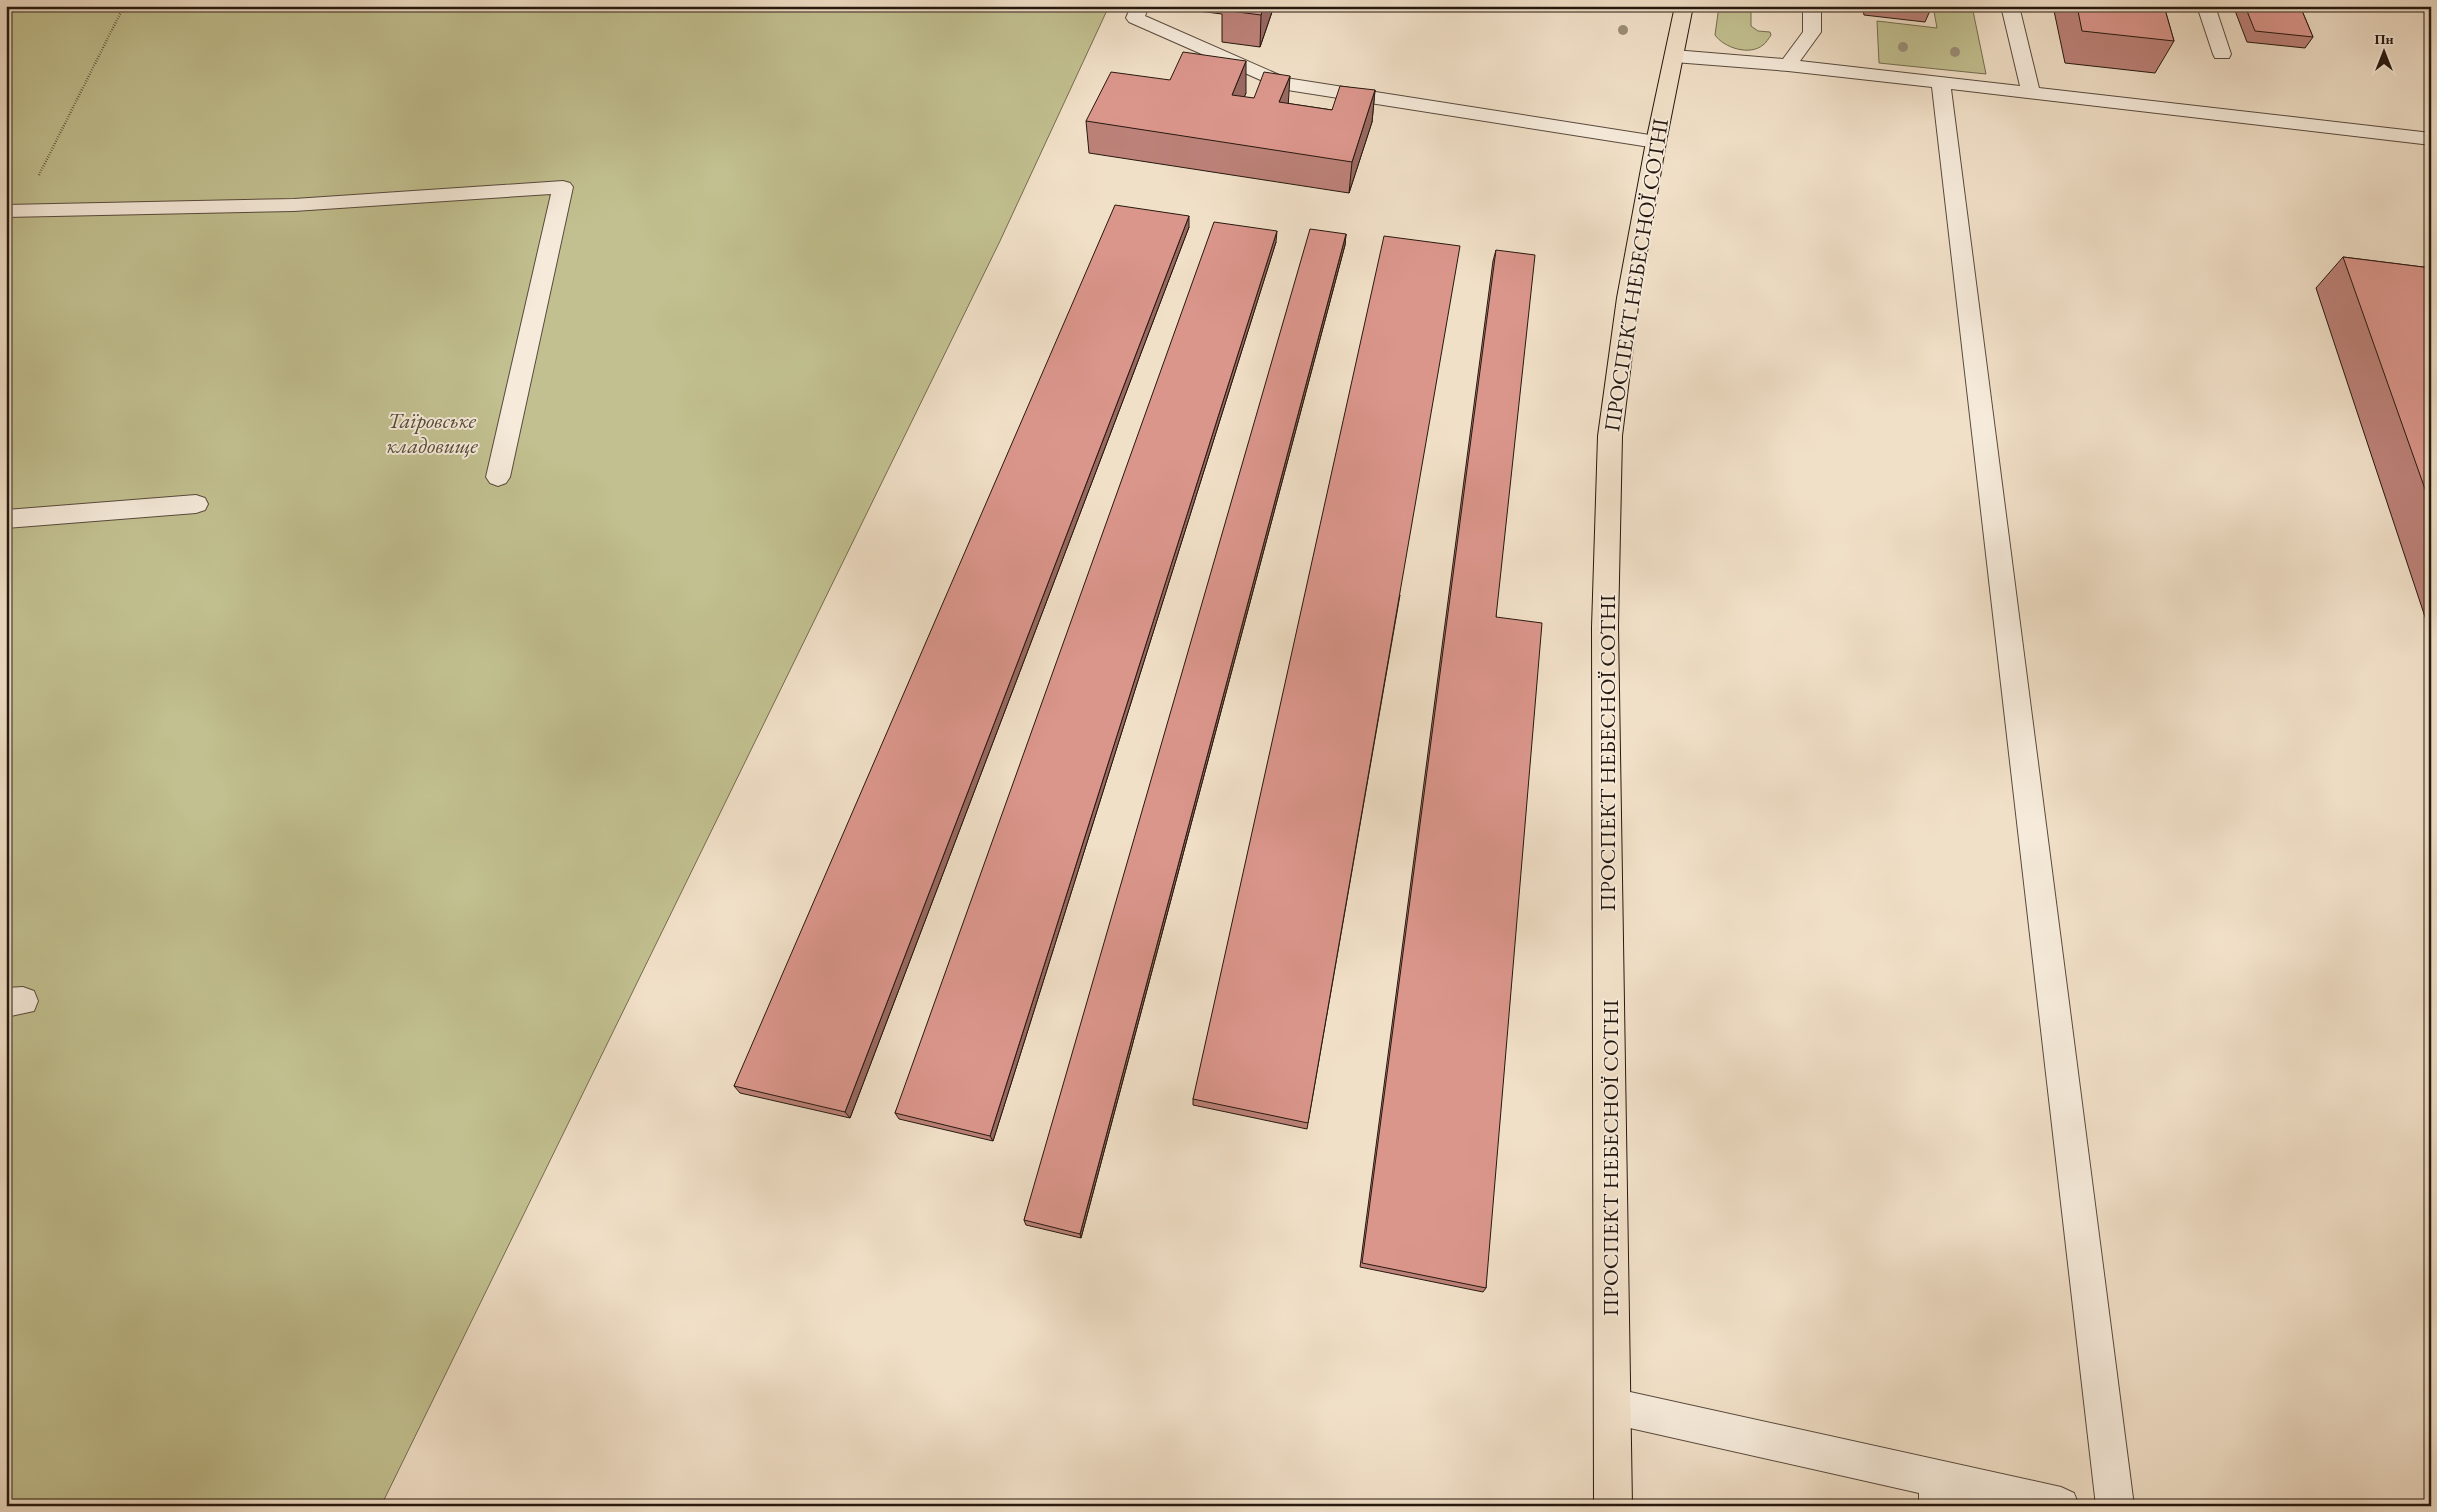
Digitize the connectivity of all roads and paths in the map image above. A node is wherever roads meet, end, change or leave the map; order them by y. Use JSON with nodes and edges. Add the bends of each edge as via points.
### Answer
{"nodes":[{"id":1,"x":124,"y":6,"type":"edge"},
{"id":2,"x":1140,"y":6,"type":"edge"},
{"id":3,"x":1684,"y":6,"type":"edge"},
{"id":4,"x":1812,"y":6,"type":"edge"},
{"id":5,"x":2010,"y":6,"type":"edge"},
{"id":6,"x":2206,"y":6,"type":"edge"},
{"id":7,"x":2222,"y":54,"type":"dead end"},
{"id":8,"x":1674,"y":56,"type":"junction"},
{"id":9,"x":1788,"y":65,"type":"junction"},
{"id":10,"x":1941,"y":83,"type":"junction"},
{"id":11,"x":2031,"y":94,"type":"junction"},
{"id":12,"x":2431,"y":140,"type":"edge"},
{"id":13,"x":1656,"y":142,"type":"junction"},
{"id":14,"x":14,"y":210,"type":"edge"},
{"id":15,"x":498,"y":477,"type":"dead end"},
{"id":16,"x":196,"y":504,"type":"dead end"},
{"id":17,"x":6,"y":519,"type":"edge"},
{"id":18,"x":1612,"y":1406,"type":"junction"},
{"id":19,"x":1937,"y":1492,"type":"edge"},
{"id":20,"x":1613,"y":1506,"type":"edge"},
{"id":21,"x":2061,"y":1506,"type":"edge"},
{"id":22,"x":2115,"y":1506,"type":"edge"}],
"edges":[{"from":1,"to":14,"type":"path"},
{"from":2,"to":13,"type":"lane","via":[[1135,18],[1281,83]]},
{"from":3,"to":8,"type":"main road","name":"ПРОСПЕКТ НЕБЕСНОЇ СОТНІ"},
{"from":4,"to":9,"type":"lane","via":[[1812,32]]},
{"from":5,"to":11,"type":"lane"},
{"from":6,"to":7,"type":"lane"},
{"from":8,"to":9,"type":"lane"},
{"from":8,"to":13,"type":"main road","name":"ПРОСПЕКТ НЕБЕСНОЇ СОТНІ"},
{"from":9,"to":10,"type":"lane"},
{"from":10,"to":11,"type":"lane"},
{"from":10,"to":22,"type":"lane"},
{"from":11,"to":12,"type":"lane"},
{"from":13,"to":18,"type":"main road","name":"ПРОСПЕКТ НЕБЕСНОЇ СОТНІ","via":[[1628,298],[1610,436],[1606,637]]},
{"from":14,"to":15,"type":"lane","via":[[294,206],[563,187]]},
{"from":16,"to":17,"type":"lane"},
{"from":18,"to":19,"type":"lane"},
{"from":18,"to":20,"type":"main road","name":"ПРОСПЕКТ НЕБЕСНОЇ СОТНІ"},
{"from":19,"to":21,"type":"lane"}]}
